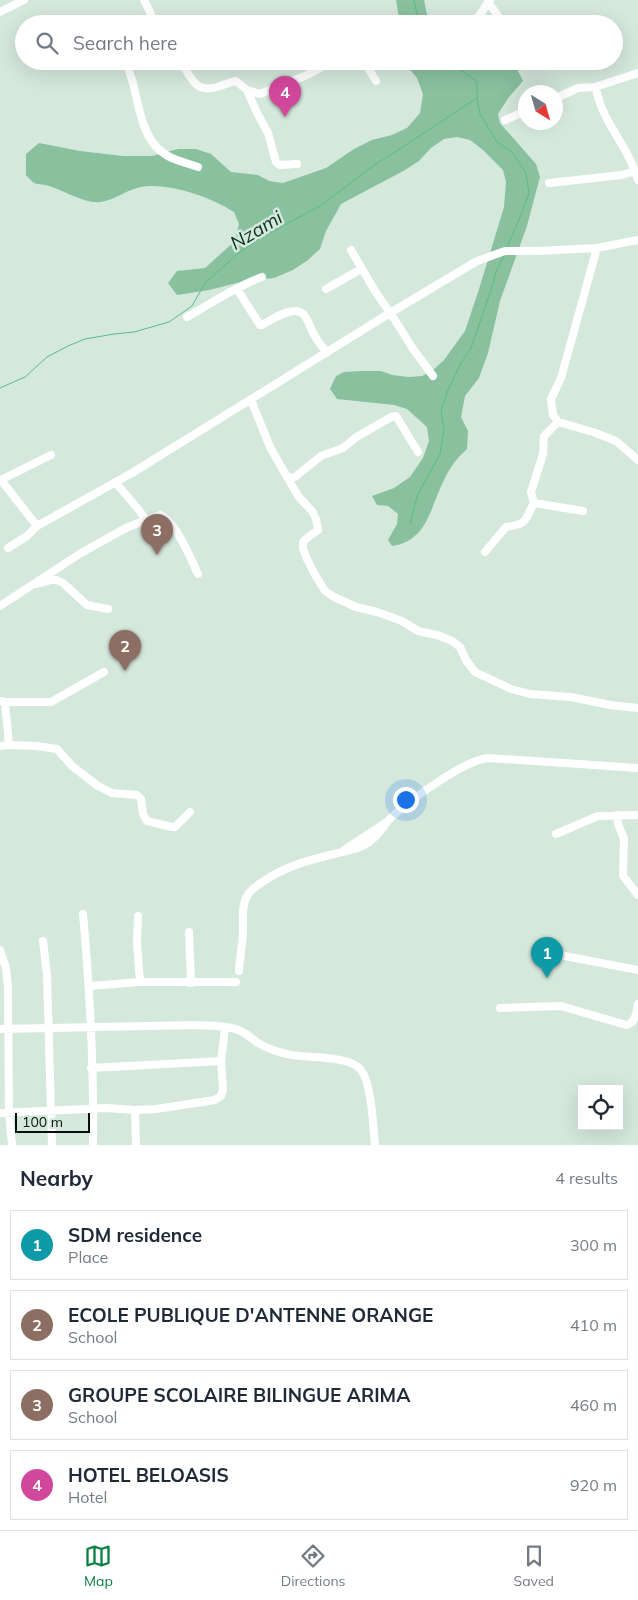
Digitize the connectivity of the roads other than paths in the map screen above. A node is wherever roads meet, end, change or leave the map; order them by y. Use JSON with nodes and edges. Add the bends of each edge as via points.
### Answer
{"nodes":[{"id":1,"x":24,"y":0,"type":"edge"},
{"id":2,"x":144,"y":0,"type":"edge"},
{"id":3,"x":489,"y":1,"type":"edge"},
{"id":4,"x":0,"y":12,"type":"edge"},
{"id":5,"x":152,"y":15,"type":"edge"},
{"id":6,"x":480,"y":15,"type":"edge"},
{"id":7,"x":498,"y":15,"type":"edge"},
{"id":8,"x":129,"y":70,"type":"edge"},
{"id":9,"x":186,"y":70,"type":"edge"},
{"id":10,"x":316,"y":70,"type":"edge"},
{"id":11,"x":369,"y":70,"type":"edge"},
{"id":12,"x":638,"y":73,"type":"edge"},
{"id":13,"x":376,"y":81,"type":"dead end"},
{"id":14,"x":595,"y":87,"type":"junction"},
{"id":15,"x":247,"y":90,"type":"junction"},
{"id":16,"x":563,"y":95,"type":"edge"},
{"id":17,"x":518,"y":114,"type":"edge"},
{"id":18,"x":505,"y":120,"type":"dead end"},
{"id":19,"x":297,"y":164,"type":"dead end"},
{"id":20,"x":198,"y":167,"type":"dead end"},
{"id":21,"x":635,"y":170,"type":"junction"},
{"id":22,"x":638,"y":180,"type":"edge"},
{"id":23,"x":549,"y":183,"type":"dead end"},
{"id":24,"x":638,"y":240,"type":"edge"},
{"id":25,"x":597,"y":248,"type":"junction"},
{"id":26,"x":351,"y":250,"type":"dead end"},
{"id":27,"x":361,"y":268,"type":"junction"},
{"id":28,"x":262,"y":277,"type":"dead end"},
{"id":29,"x":326,"y":289,"type":"dead end"},
{"id":30,"x":237,"y":290,"type":"junction"},
{"id":31,"x":390,"y":313,"type":"junction"},
{"id":32,"x":187,"y":318,"type":"dead end"},
{"id":33,"x":327,"y":353,"type":"junction"},
{"id":34,"x":433,"y":376,"type":"dead end"},
{"id":35,"x":252,"y":400,"type":"junction"},
{"id":36,"x":555,"y":418,"type":"junction"},
{"id":37,"x":418,"y":452,"type":"dead end"},
{"id":38,"x":51,"y":455,"type":"dead end"},
{"id":39,"x":638,"y":460,"type":"edge"},
{"id":40,"x":288,"y":478,"type":"junction"},
{"id":41,"x":0,"y":480,"type":"edge"},
{"id":42,"x":115,"y":482,"type":"junction"},
{"id":43,"x":534,"y":503,"type":"junction"},
{"id":44,"x":583,"y":511,"type":"dead end"},
{"id":45,"x":146,"y":520,"type":"junction"},
{"id":46,"x":37,"y":526,"type":"junction"},
{"id":47,"x":8,"y":548,"type":"dead end"},
{"id":48,"x":485,"y":552,"type":"dead end"},
{"id":49,"x":198,"y":574,"type":"dead end"},
{"id":50,"x":30,"y":586,"type":"junction"},
{"id":51,"x":0,"y":606,"type":"edge"},
{"id":52,"x":108,"y":609,"type":"dead end"},
{"id":53,"x":104,"y":672,"type":"dead end"},
{"id":54,"x":3,"y":701,"type":"edge"},
{"id":55,"x":638,"y":708,"type":"edge"},
{"id":56,"x":9,"y":745,"type":"junction"},
{"id":57,"x":0,"y":746,"type":"edge"},
{"id":58,"x":638,"y":768,"type":"edge"},
{"id":59,"x":190,"y":812,"type":"dead end"},
{"id":60,"x":617,"y":815,"type":"junction"},
{"id":61,"x":638,"y":815,"type":"edge"},
{"id":62,"x":556,"y":834,"type":"dead end"},
{"id":63,"x":638,"y":895,"type":"edge"},
{"id":64,"x":83,"y":914,"type":"dead end"},
{"id":65,"x":138,"y":916,"type":"dead end"},
{"id":66,"x":189,"y":932,"type":"dead end"},
{"id":67,"x":43,"y":941,"type":"dead end"},
{"id":68,"x":0,"y":950,"type":"edge"},
{"id":69,"x":544,"y":952,"type":"dead end"},
{"id":70,"x":638,"y":970,"type":"edge"},
{"id":71,"x":238,"y":971,"type":"dead end"},
{"id":72,"x":140,"y":982,"type":"junction"},
{"id":73,"x":236,"y":982,"type":"dead end"},
{"id":74,"x":191,"y":983,"type":"junction"},
{"id":75,"x":89,"y":986,"type":"junction"},
{"id":76,"x":638,"y":1004,"type":"edge"},
{"id":77,"x":500,"y":1008,"type":"dead end"},
{"id":78,"x":90,"y":1027,"type":"junction"},
{"id":79,"x":4,"y":1028,"type":"edge"},
{"id":80,"x":48,"y":1028,"type":"junction"},
{"id":81,"x":225,"y":1028,"type":"junction"},
{"id":82,"x":222,"y":1061,"type":"junction"},
{"id":83,"x":91,"y":1068,"type":"junction"},
{"id":84,"x":93,"y":1109,"type":"junction"},
{"id":85,"x":51,"y":1110,"type":"junction"},
{"id":86,"x":135,"y":1110,"type":"junction"},
{"id":87,"x":0,"y":1113,"type":"edge"},
{"id":88,"x":9,"y":1113,"type":"junction"},
{"id":89,"x":12,"y":1145,"type":"edge"},
{"id":90,"x":52,"y":1145,"type":"edge"},
{"id":91,"x":92,"y":1145,"type":"edge"},
{"id":92,"x":136,"y":1145,"type":"edge"},
{"id":93,"x":375,"y":1145,"type":"edge"}],
"edges":[{"from":1,"to":4,"type":"street"},
{"from":2,"to":5,"type":"street"},
{"from":3,"to":6,"type":"street"},
{"from":3,"to":7,"type":"street"},
{"from":8,"to":20,"type":"street","via":[[145,131],[166,154]]},
{"from":9,"to":15,"type":"street","via":[[199,88],[211,89],[236,81]]},
{"from":10,"to":15,"type":"street","via":[[260,94]]},
{"from":11,"to":13,"type":"street"},
{"from":12,"to":14,"type":"street"},
{"from":14,"to":16,"type":"street","via":[[578,88]]},
{"from":14,"to":21,"type":"street","via":[[603,112]]},
{"from":15,"to":19,"type":"street","via":[[268,133],[276,162],[280,165]]},
{"from":17,"to":18,"type":"street"},
{"from":21,"to":22,"type":"street"},
{"from":21,"to":23,"type":"street","via":[[622,175]]},
{"from":24,"to":25,"type":"street"},
{"from":25,"to":31,"type":"street","via":[[505,251],[477,262]]},
{"from":25,"to":36,"type":"street","via":[[561,378],[551,399]]},
{"from":26,"to":27,"type":"street"},
{"from":27,"to":29,"type":"street"},
{"from":27,"to":31,"type":"street"},
{"from":28,"to":30,"type":"street","via":[[243,284]]},
{"from":30,"to":32,"type":"street"},
{"from":30,"to":33,"type":"street","via":[[260,325],[291,311],[302,313]]},
{"from":31,"to":33,"type":"street"},
{"from":31,"to":34,"type":"street"},
{"from":33,"to":35,"type":"street"},
{"from":35,"to":40,"type":"street","via":[[270,447]]},
{"from":35,"to":42,"type":"street"},
{"from":36,"to":39,"type":"street","via":[[616,441]]},
{"from":36,"to":43,"type":"street","via":[[544,436],[543,454],[530,492]]},
{"from":37,"to":40,"type":"street","via":[[396,416],[391,417],[343,448],[321,456],[295,477]]},
{"from":38,"to":41,"type":"street"},
{"from":40,"to":55,"type":"street","via":[[319,526],[303,542],[306,557],[325,591],[334,597],[452,642],[460,647],[475,672],[511,690]]},
{"from":41,"to":46,"type":"street"},
{"from":42,"to":45,"type":"street"},
{"from":42,"to":46,"type":"street"},
{"from":43,"to":44,"type":"street"},
{"from":43,"to":48,"type":"street","via":[[524,522],[506,527]]},
{"from":45,"to":49,"type":"street","via":[[160,515],[167,518]]},
{"from":45,"to":50,"type":"street","via":[[81,553]]},
{"from":46,"to":47,"type":"street"},
{"from":50,"to":51,"type":"street"},
{"from":50,"to":52,"type":"street","via":[[57,580],[85,604]]},
{"from":53,"to":54,"type":"street","via":[[51,702]]},
{"from":54,"to":56,"type":"street"},
{"from":56,"to":57,"type":"street"},
{"from":56,"to":59,"type":"street","via":[[57,749],[72,766],[98,786],[112,793],[137,795],[147,821],[172,828]]},
{"from":58,"to":71,"type":"street","via":[[488,758],[466,764],[411,800],[369,843],[354,850],[300,862],[277,872],[250,892],[243,910]]},
{"from":60,"to":61,"type":"street"},
{"from":60,"to":62,"type":"street","via":[[598,816]]},
{"from":60,"to":63,"type":"street","via":[[624,839],[623,876]]},
{"from":64,"to":75,"type":"street"},
{"from":65,"to":72,"type":"street"},
{"from":66,"to":74,"type":"street"},
{"from":67,"to":80,"type":"street"},
{"from":68,"to":79,"type":"street","via":[[8,988]]},
{"from":69,"to":70,"type":"street"},
{"from":72,"to":74,"type":"street"},
{"from":72,"to":75,"type":"street"},
{"from":73,"to":74,"type":"street"},
{"from":75,"to":78,"type":"street"},
{"from":76,"to":77,"type":"street","via":[[635,1019],[626,1025],[561,1006]]},
{"from":78,"to":80,"type":"street"},
{"from":78,"to":81,"type":"street","via":[[197,1025]]},
{"from":78,"to":83,"type":"street"},
{"from":79,"to":80,"type":"street"},
{"from":79,"to":88,"type":"street"},
{"from":80,"to":85,"type":"street"},
{"from":81,"to":82,"type":"street"},
{"from":81,"to":93,"type":"street","via":[[236,1029],[260,1044],[287,1054],[332,1058],[358,1067],[368,1087]]},
{"from":82,"to":83,"type":"street"},
{"from":82,"to":86,"type":"street","via":[[223,1090],[215,1100]]},
{"from":83,"to":84,"type":"street"},
{"from":84,"to":85,"type":"street"},
{"from":84,"to":86,"type":"street"},
{"from":84,"to":91,"type":"street"},
{"from":85,"to":88,"type":"street"},
{"from":85,"to":90,"type":"street"},
{"from":86,"to":92,"type":"street"},
{"from":87,"to":88,"type":"street"},
{"from":88,"to":89,"type":"street"}]}
